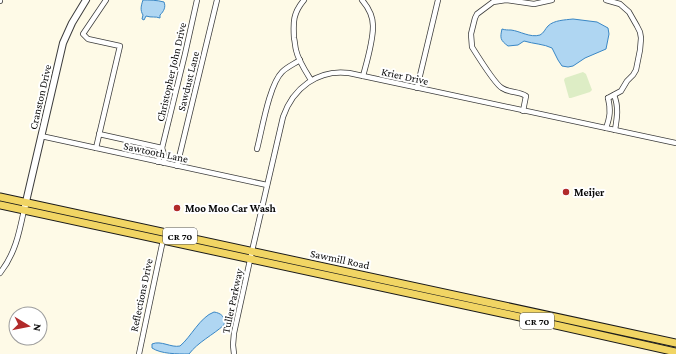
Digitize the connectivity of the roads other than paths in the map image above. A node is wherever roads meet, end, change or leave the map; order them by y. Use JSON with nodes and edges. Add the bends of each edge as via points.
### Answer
{"nodes":[{"id":1,"x":86,"y":0,"type":"edge"},
{"id":2,"x":99,"y":0,"type":"edge"},
{"id":3,"x":196,"y":0,"type":"edge"},
{"id":4,"x":218,"y":0,"type":"edge"},
{"id":5,"x":304,"y":0,"type":"edge"},
{"id":6,"x":362,"y":0,"type":"edge"},
{"id":7,"x":438,"y":0,"type":"edge"},
{"id":8,"x":552,"y":0,"type":"edge"},
{"id":9,"x":606,"y":0,"type":"edge"},
{"id":10,"x":105,"y":2,"type":"edge"},
{"id":11,"x":300,"y":60,"type":"junction"},
{"id":12,"x":363,"y":76,"type":"junction"},
{"id":13,"x":311,"y":80,"type":"junction"},
{"id":14,"x":417,"y":88,"type":"junction"},
{"id":15,"x":614,"y":95,"type":"junction"},
{"id":16,"x":523,"y":111,"type":"junction"},
{"id":17,"x":606,"y":128,"type":"junction"},
{"id":18,"x":615,"y":130,"type":"junction"},
{"id":19,"x":99,"y":134,"type":"junction"},
{"id":20,"x":41,"y":136,"type":"junction"},
{"id":21,"x":676,"y":143,"type":"edge"},
{"id":22,"x":96,"y":148,"type":"junction"},
{"id":23,"x":162,"y":148,"type":"junction"},
{"id":24,"x":257,"y":149,"type":"dead end"},
{"id":25,"x":158,"y":162,"type":"junction"},
{"id":26,"x":164,"y":163,"type":"junction"},
{"id":27,"x":177,"y":166,"type":"junction"},
{"id":28,"x":267,"y":185,"type":"junction"},
{"id":29,"x":0,"y":197,"type":"edge"},
{"id":30,"x":25,"y":202,"type":"junction"},
{"id":31,"x":0,"y":205,"type":"edge"},
{"id":32,"x":24,"y":210,"type":"junction"},
{"id":33,"x":163,"y":240,"type":"junction"},
{"id":34,"x":252,"y":252,"type":"junction"},
{"id":35,"x":250,"y":259,"type":"junction"},
{"id":36,"x":0,"y":273,"type":"edge"},
{"id":37,"x":676,"y":344,"type":"edge"},
{"id":38,"x":676,"y":352,"type":"edge"},
{"id":39,"x":138,"y":354,"type":"edge"},
{"id":40,"x":234,"y":354,"type":"edge"}],
"edges":[{"from":1,"to":20,"type":"street","name":"Cranston Drive","via":[[63,43]]},
{"from":2,"to":10,"type":"street"},
{"from":3,"to":23,"type":"street","name":"Christopher John Drive"},
{"from":4,"to":27,"type":"street","name":"Sawdust Lane"},
{"from":5,"to":11,"type":"street","via":[[293,21],[296,50]]},
{"from":6,"to":12,"type":"street","via":[[370,13],[373,26]]},
{"from":7,"to":14,"type":"street"},
{"from":8,"to":16,"type":"street","via":[[534,4],[506,0],[493,2],[477,14],[472,28],[472,47],[500,87],[526,96]]},
{"from":9,"to":15,"type":"street","via":[[620,4],[629,12],[638,26],[641,38],[636,70],[626,80],[621,91]]},
{"from":10,"to":19,"type":"street","via":[[83,34],[88,39],[120,46]]},
{"from":11,"to":13,"type":"street"},
{"from":11,"to":24,"type":"street","via":[[282,72],[276,80]]},
{"from":12,"to":13,"type":"street","name":"Krier Drive","via":[[334,73]]},
{"from":12,"to":14,"type":"street","name":"Krier Drive"},
{"from":13,"to":28,"type":"street","name":"Krier Drive","via":[[289,102],[282,120]]},
{"from":14,"to":16,"type":"street","name":"Krier Drive"},
{"from":15,"to":17,"type":"street","via":[[608,98],[610,113]]},
{"from":15,"to":18,"type":"street","via":[[618,110]]},
{"from":16,"to":17,"type":"street","name":"Krier Drive"},
{"from":17,"to":18,"type":"street","name":"Krier Drive"},
{"from":18,"to":21,"type":"street","name":"Krier Drive"},
{"from":19,"to":22,"type":"street"},
{"from":19,"to":23,"type":"street"},
{"from":20,"to":22,"type":"street","name":"Sawtooth Lane"},
{"from":20,"to":30,"type":"street","name":"Cranston Drive"},
{"from":22,"to":25,"type":"street","name":"Sawtooth Lane"},
{"from":23,"to":25,"type":"street","name":"Christopher John Drive"},
{"from":23,"to":26,"type":"street","name":"Christopher John Drive"},
{"from":25,"to":26,"type":"street","name":"Sawtooth Lane"},
{"from":26,"to":27,"type":"street","name":"Sawtooth Lane"},
{"from":27,"to":28,"type":"street","name":"Sawtooth Lane"},
{"from":28,"to":34,"type":"street","name":"Krier Drive"},
{"from":29,"to":30,"type":"main road","name":"Sawmill Road","number":"CR 70"},
{"from":30,"to":32,"type":"street"},
{"from":30,"to":34,"type":"main road","name":"Sawmill Road","number":"CR 70"},
{"from":31,"to":32,"type":"main road","name":"Sawmill Road","number":"CR 70"},
{"from":32,"to":33,"type":"main road","name":"Sawmill Road","number":"CR 70"},
{"from":32,"to":36,"type":"street","via":[[15,247]]},
{"from":33,"to":35,"type":"main road","name":"Sawmill Road","number":"CR 70"},
{"from":33,"to":39,"type":"street","name":"Reflections Drive"},
{"from":34,"to":35,"type":"street","name":"Tuller Parkway"},
{"from":34,"to":37,"type":"main road","name":"Sawmill Road","number":"CR 70"},
{"from":35,"to":38,"type":"main road","name":"Sawmill Road","number":"CR 70"},
{"from":35,"to":40,"type":"street","name":"Tuller Parkway","via":[[233,339]]}]}
